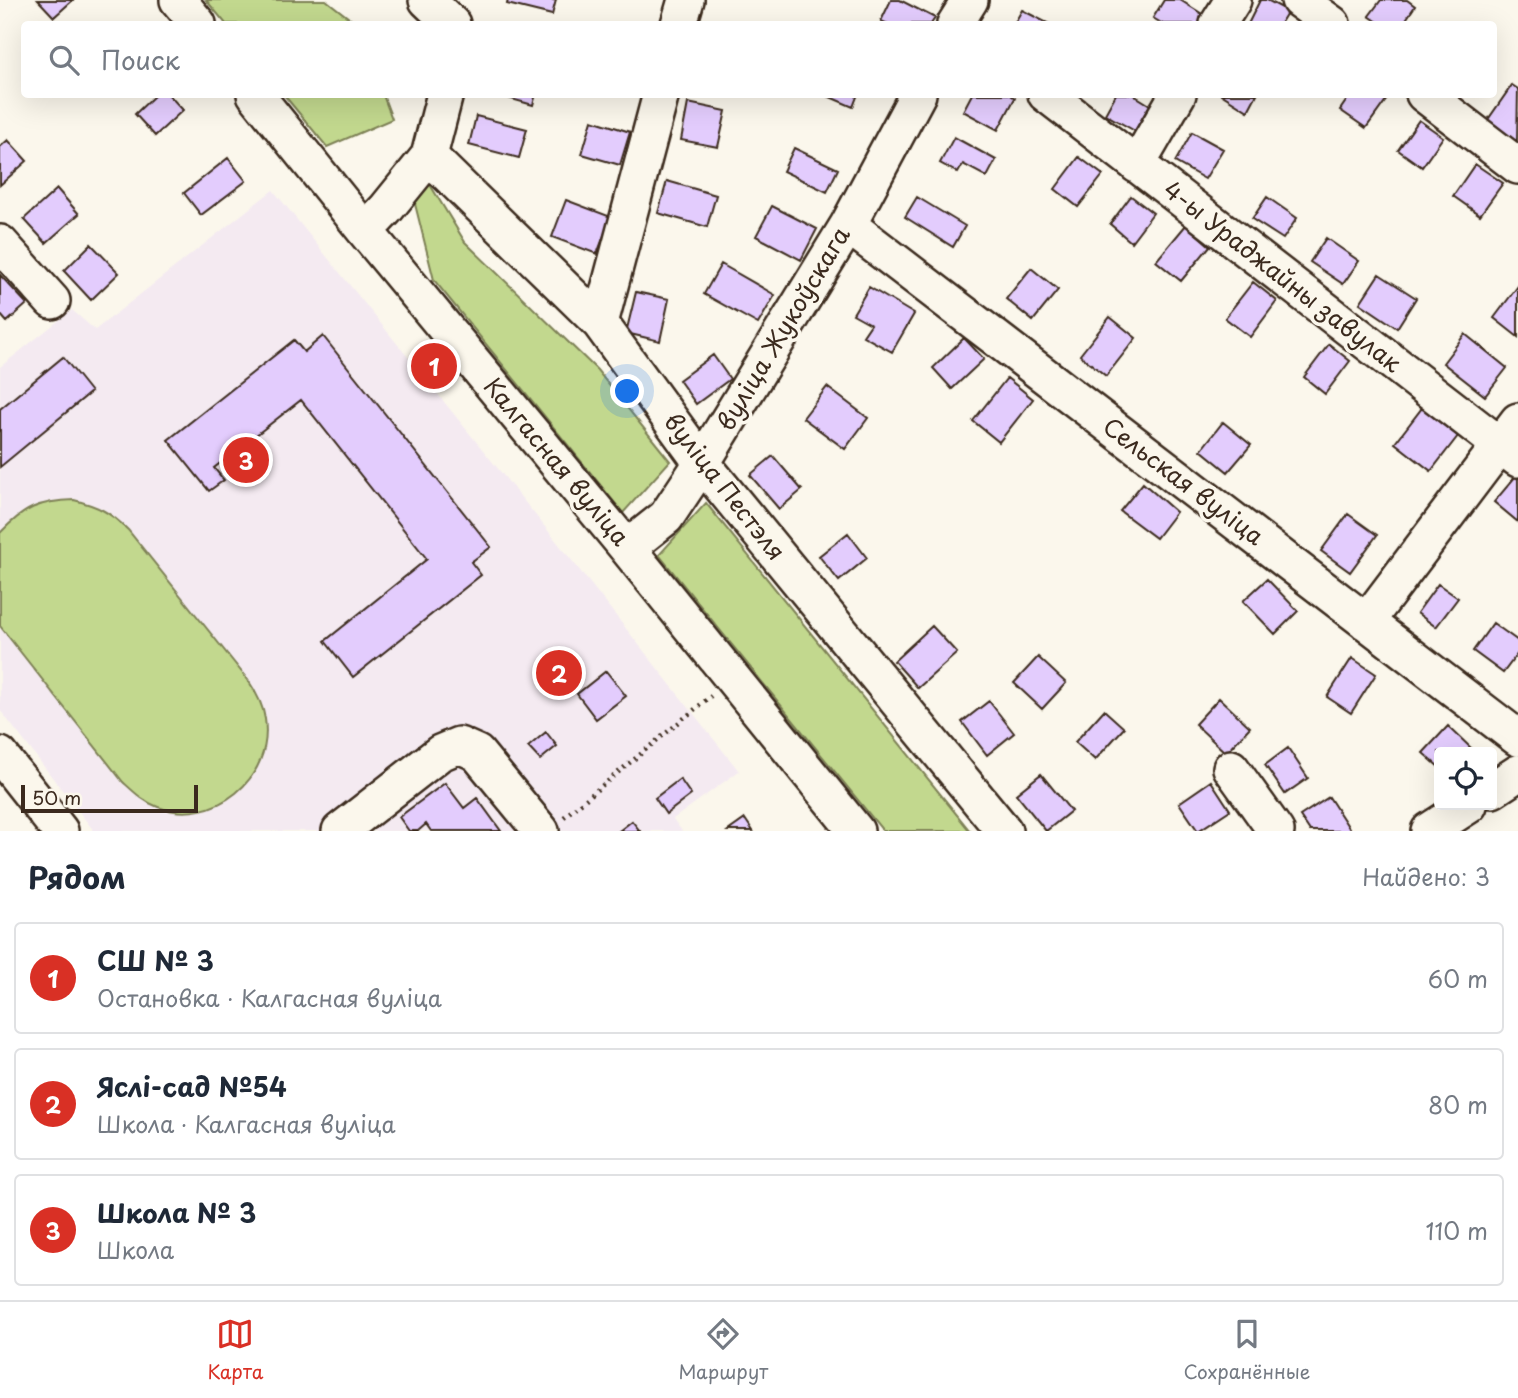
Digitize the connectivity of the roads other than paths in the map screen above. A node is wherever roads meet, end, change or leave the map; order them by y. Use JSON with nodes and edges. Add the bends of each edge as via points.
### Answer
{"nodes":[{"id":1,"x":178,"y":0,"type":"edge"},
{"id":2,"x":427,"y":0,"type":"edge"},
{"id":3,"x":470,"y":0,"type":"edge"},
{"id":4,"x":686,"y":0,"type":"edge"},
{"id":5,"x":970,"y":0,"type":"edge"},
{"id":6,"x":1233,"y":0,"type":"edge"},
{"id":7,"x":1299,"y":0,"type":"edge"},
{"id":8,"x":196,"y":21,"type":"edge"},
{"id":9,"x":449,"y":21,"type":"edge"},
{"id":10,"x":464,"y":21,"type":"edge"},
{"id":11,"x":680,"y":21,"type":"edge"},
{"id":12,"x":958,"y":21,"type":"edge"},
{"id":13,"x":1220,"y":21,"type":"edge"},
{"id":14,"x":1328,"y":21,"type":"edge"},
{"id":15,"x":257,"y":98,"type":"edge"},
{"id":16,"x":444,"y":98,"type":"edge"},
{"id":17,"x":660,"y":98,"type":"edge"},
{"id":18,"x":916,"y":98,"type":"edge"},
{"id":19,"x":1051,"y":98,"type":"edge"},
{"id":20,"x":1176,"y":98,"type":"edge"},
{"id":21,"x":1429,"y":98,"type":"edge"},
{"id":22,"x":429,"y":156,"type":"junction"},
{"id":23,"x":1137,"y":164,"type":"junction"},
{"id":24,"x":1518,"y":166,"type":"edge"},
{"id":25,"x":848,"y":225,"type":"junction"},
{"id":26,"x":365,"y":231,"type":"junction"},
{"id":27,"x":0,"y":243,"type":"edge"},
{"id":28,"x":52,"y":302,"type":"dead end"},
{"id":29,"x":600,"y":323,"type":"junction"},
{"id":30,"x":1512,"y":441,"type":"edge"},
{"id":31,"x":702,"y":463,"type":"junction"},
{"id":32,"x":627,"y":548,"type":"junction"},
{"id":33,"x":1366,"y":622,"type":"junction"},
{"id":34,"x":1518,"y":738,"type":"edge"},
{"id":35,"x":0,"y":755,"type":"edge"},
{"id":36,"x":1231,"y":768,"type":"dead end"},
{"id":37,"x":1518,"y":772,"type":"edge"},
{"id":38,"x":1497,"y":787,"type":"edge"},
{"id":39,"x":1461,"y":810,"type":"edge"},
{"id":40,"x":549,"y":827,"type":"edge"},
{"id":41,"x":60,"y":831,"type":"edge"},
{"id":42,"x":340,"y":831,"type":"edge"},
{"id":43,"x":856,"y":831,"type":"edge"},
{"id":44,"x":1004,"y":831,"type":"edge"},
{"id":45,"x":1276,"y":831,"type":"edge"},
{"id":46,"x":1429,"y":831,"type":"edge"}],
"edges":[{"from":1,"to":8,"type":"street"},
{"from":2,"to":9,"type":"street"},
{"from":3,"to":10,"type":"street"},
{"from":4,"to":11,"type":"street"},
{"from":5,"to":12,"type":"street"},
{"from":6,"to":13,"type":"street"},
{"from":7,"to":14,"type":"street"},
{"from":15,"to":26,"type":"street","name":"Калгасная вуліца"},
{"from":16,"to":22,"type":"street"},
{"from":17,"to":29,"type":"street"},
{"from":18,"to":25,"type":"street","name":"вуліца Жукоўскага"},
{"from":19,"to":23,"type":"street","name":"4-ы Ураджайны завулак"},
{"from":20,"to":23,"type":"street"},
{"from":21,"to":24,"type":"street"},
{"from":22,"to":26,"type":"street"},
{"from":22,"to":29,"type":"street","name":"вуліца Пестэля"},
{"from":23,"to":30,"type":"street","name":"4-ы Ураджайны завулак"},
{"from":25,"to":31,"type":"street","name":"вуліца Жукоўскага"},
{"from":25,"to":33,"type":"street","name":"Сельская вуліца"},
{"from":26,"to":32,"type":"street","name":"Калгасная вуліца"},
{"from":27,"to":28,"type":"street"},
{"from":29,"to":31,"type":"street","name":"вуліца Пестэля"},
{"from":30,"to":33,"type":"street"},
{"from":31,"to":32,"type":"street","name":"вуліца Жукоўскага","via":[[666,517]]},
{"from":31,"to":44,"type":"street","name":"вуліца Пестэля"},
{"from":32,"to":43,"type":"street","name":"Калгасная вуліца"},
{"from":33,"to":34,"type":"street","name":"Сельская вуліца"},
{"from":35,"to":41,"type":"street"},
{"from":36,"to":45,"type":"street"},
{"from":37,"to":38,"type":"street"},
{"from":39,"to":46,"type":"street"},
{"from":40,"to":42,"type":"street","via":[[477,753],[459,745],[440,753]]}]}
